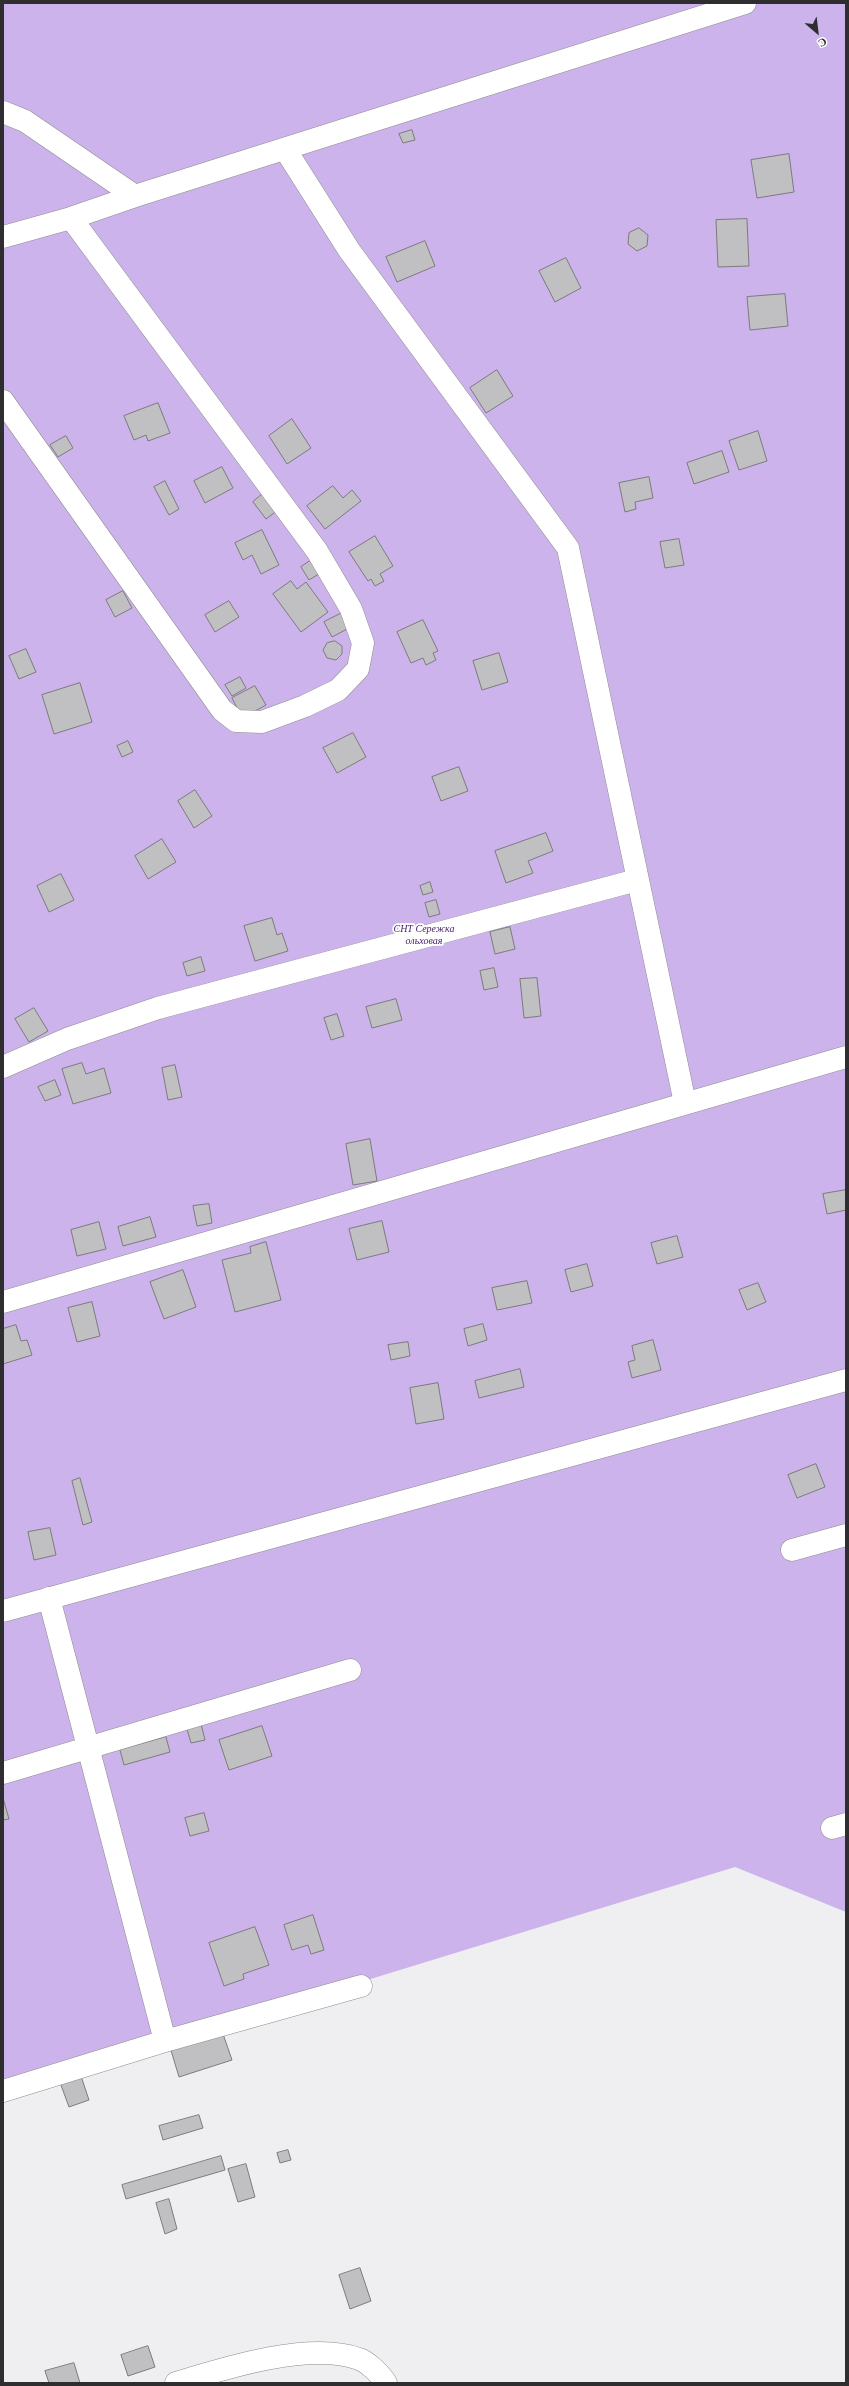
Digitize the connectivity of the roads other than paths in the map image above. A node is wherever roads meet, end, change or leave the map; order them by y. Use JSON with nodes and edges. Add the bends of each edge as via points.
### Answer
{"nodes":[{"id":1,"x":745,"y":3,"type":"edge"},
{"id":2,"x":3,"y":112,"type":"edge"},
{"id":3,"x":285,"y":149,"type":"junction"},
{"id":4,"x":135,"y":196,"type":"junction"},
{"id":5,"x":71,"y":218,"type":"junction"},
{"id":6,"x":3,"y":237,"type":"edge"},
{"id":7,"x":3,"y":401,"type":"edge"},
{"id":8,"x":637,"y":880,"type":"junction"},
{"id":9,"x":846,"y":1057,"type":"edge"},
{"id":10,"x":3,"y":1066,"type":"edge"},
{"id":11,"x":685,"y":1103,"type":"junction"},
{"id":12,"x":3,"y":1302,"type":"edge"},
{"id":13,"x":846,"y":1380,"type":"edge"},
{"id":14,"x":846,"y":1535,"type":"edge"},
{"id":15,"x":792,"y":1550,"type":"dead end"},
{"id":16,"x":49,"y":1598,"type":"junction"},
{"id":17,"x":3,"y":1611,"type":"edge"},
{"id":18,"x":350,"y":1670,"type":"dead end"},
{"id":19,"x":88,"y":1747,"type":"junction"},
{"id":20,"x":3,"y":1773,"type":"edge"},
{"id":21,"x":361,"y":1986,"type":"dead end"},
{"id":22,"x":165,"y":2041,"type":"junction"},
{"id":23,"x":3,"y":2091,"type":"edge"},
{"id":24,"x":176,"y":2383,"type":"edge"},
{"id":25,"x":386,"y":2383,"type":"edge"}],
"edges":[{"from":1,"to":3,"type":"lane"},
{"from":2,"to":4,"type":"lane","via":[[26,122]]},
{"from":3,"to":4,"type":"lane"},
{"from":3,"to":8,"type":"lane","via":[[349,250],[568,548]]},
{"from":4,"to":5,"type":"lane"},
{"from":5,"to":6,"type":"lane"},
{"from":5,"to":7,"type":"lane","via":[[317,551],[351,609],[363,643],[358,669],[338,690],[305,706],[262,722],[236,721],[222,710]]},
{"from":8,"to":10,"type":"lane","via":[[158,1008],[67,1038]]},
{"from":8,"to":11,"type":"lane"},
{"from":9,"to":11,"type":"lane"},
{"from":11,"to":12,"type":"lane"},
{"from":13,"to":16,"type":"lane"},
{"from":14,"to":15,"type":"lane"},
{"from":16,"to":17,"type":"lane"},
{"from":16,"to":19,"type":"lane"},
{"from":18,"to":19,"type":"lane"},
{"from":19,"to":20,"type":"lane"},
{"from":19,"to":22,"type":"lane"},
{"from":21,"to":22,"type":"lane"},
{"from":22,"to":23,"type":"lane"},
{"from":24,"to":25,"type":"lane","via":[[248,2361],[321,2353],[361,2359]]}]}
